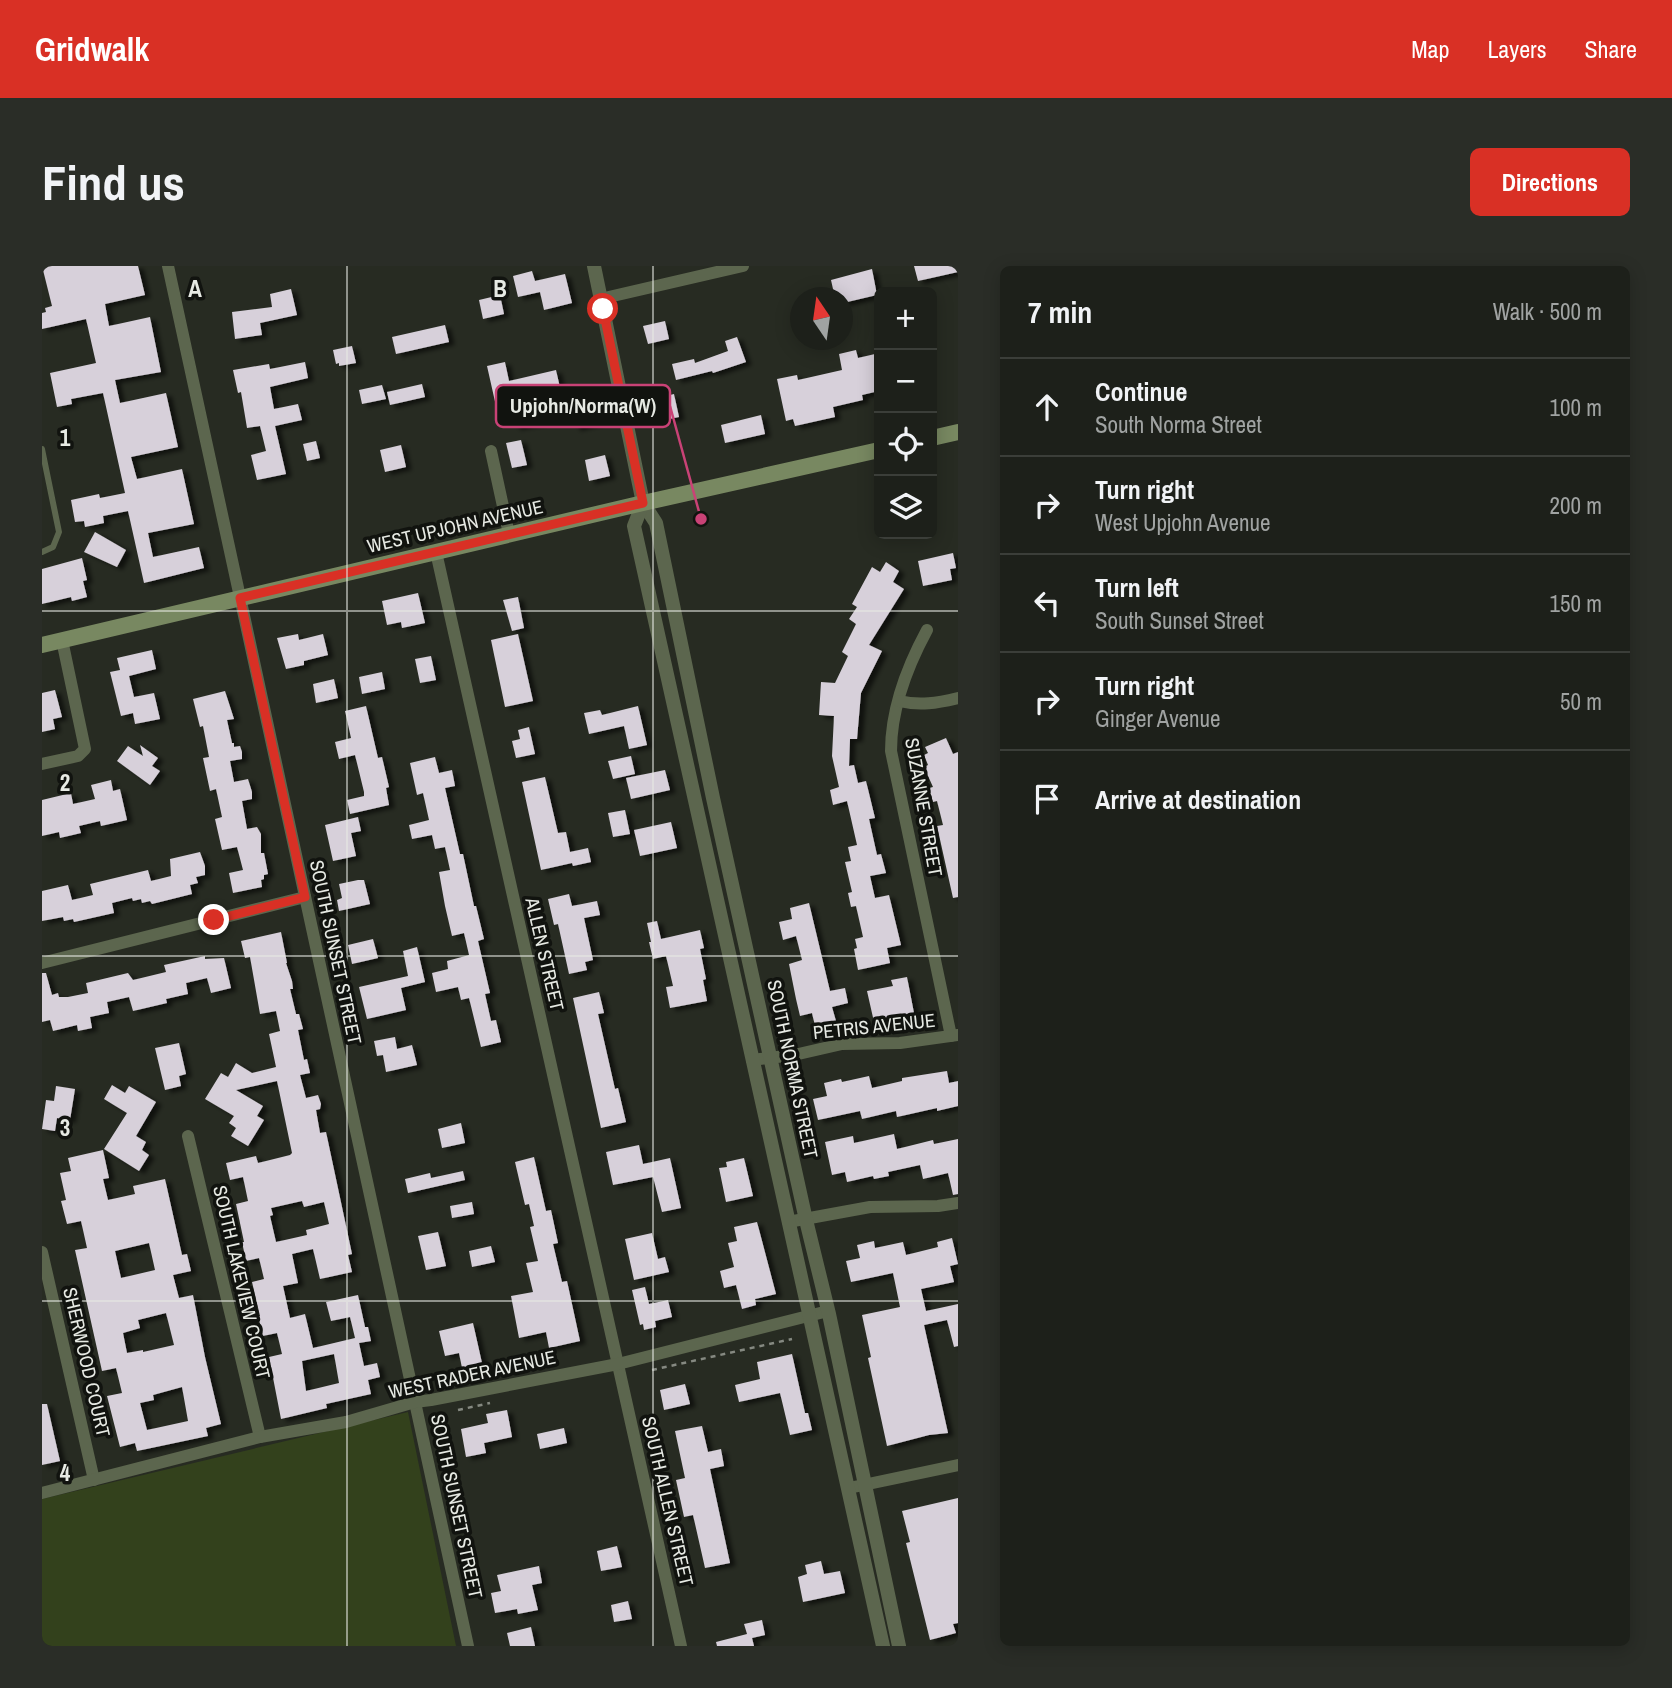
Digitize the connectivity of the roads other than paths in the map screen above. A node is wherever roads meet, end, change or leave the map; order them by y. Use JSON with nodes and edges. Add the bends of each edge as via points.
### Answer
{"nodes":[{"id":1,"x":168,"y":266,"type":"edge"},
{"id":2,"x":594,"y":266,"type":"edge"},
{"id":3,"x":743,"y":266,"type":"edge"},
{"id":4,"x":600,"y":299,"type":"junction"},
{"id":5,"x":958,"y":432,"type":"edge"},
{"id":6,"x":937,"y":437,"type":"edge"},
{"id":7,"x":42,"y":449,"type":"edge"},
{"id":8,"x":874,"y":451,"type":"edge"},
{"id":9,"x":491,"y":452,"type":"dead end"},
{"id":10,"x":643,"y":503,"type":"junction"},
{"id":11,"x":509,"y":534,"type":"junction"},
{"id":12,"x":42,"y":552,"type":"edge"},
{"id":13,"x":436,"y":552,"type":"junction"},
{"id":14,"x":240,"y":598,"type":"junction"},
{"id":15,"x":927,"y":631,"type":"dead end"},
{"id":16,"x":62,"y":640,"type":"junction"},
{"id":17,"x":42,"y":645,"type":"edge"},
{"id":18,"x":958,"y":698,"type":"edge"},
{"id":19,"x":899,"y":701,"type":"junction"},
{"id":20,"x":42,"y":764,"type":"edge"},
{"id":21,"x":305,"y":897,"type":"junction"},
{"id":22,"x":42,"y":963,"type":"edge"},
{"id":23,"x":955,"y":1035,"type":"edge"},
{"id":24,"x":772,"y":1059,"type":"junction"},
{"id":25,"x":752,"y":1060,"type":"junction"},
{"id":26,"x":188,"y":1136,"type":"dead end"},
{"id":27,"x":958,"y":1203,"type":"edge"},
{"id":28,"x":806,"y":1220,"type":"junction"},
{"id":29,"x":788,"y":1222,"type":"junction"},
{"id":30,"x":42,"y":1252,"type":"edge"},
{"id":31,"x":828,"y":1311,"type":"junction"},
{"id":32,"x":811,"y":1315,"type":"junction"},
{"id":33,"x":618,"y":1364,"type":"junction"},
{"id":34,"x":415,"y":1402,"type":"junction"},
{"id":35,"x":260,"y":1437,"type":"junction"},
{"id":36,"x":958,"y":1465,"type":"edge"},
{"id":37,"x":94,"y":1480,"type":"junction"},
{"id":38,"x":856,"y":1486,"type":"junction"},
{"id":39,"x":42,"y":1493,"type":"edge"},
{"id":40,"x":467,"y":1646,"type":"edge"},
{"id":41,"x":681,"y":1646,"type":"edge"},
{"id":42,"x":883,"y":1646,"type":"edge"},
{"id":43,"x":900,"y":1646,"type":"edge"}],
"edges":[{"from":1,"to":14,"type":"street","name":"SOUTH SUNSET STREET"},
{"from":2,"to":4,"type":"street","name":"SOUTH NORMA STREET"},
{"from":3,"to":4,"type":"street"},
{"from":4,"to":10,"type":"street","name":"SOUTH NORMA STREET"},
{"from":5,"to":6,"type":"main road"},
{"from":7,"to":12,"type":"lane","via":[[59,532],[57,542]]},
{"from":8,"to":10,"type":"main road","name":"WEST UPJOHN AVENUE"},
{"from":9,"to":11,"type":"street"},
{"from":10,"to":11,"type":"main road","name":"WEST UPJOHN AVENUE"},
{"from":10,"to":24,"type":"street","name":"SOUTH NORMA STREET","via":[[656,523]]},
{"from":10,"to":25,"type":"street","name":"SOUTH NORMA STREET","via":[[634,526]]},
{"from":11,"to":13,"type":"main road","name":"WEST UPJOHN AVENUE"},
{"from":13,"to":14,"type":"main road","name":"WEST UPJOHN AVENUE"},
{"from":13,"to":33,"type":"street","name":"ALLEN STREET"},
{"from":14,"to":16,"type":"main road","name":"WEST UPJOHN AVENUE"},
{"from":14,"to":21,"type":"street","name":"SOUTH SUNSET STREET"},
{"from":15,"to":19,"type":"street","name":"SUZANNE STREET"},
{"from":16,"to":17,"type":"main road","name":"WEST UPJOHN AVENUE"},
{"from":16,"to":20,"type":"street","via":[[85,749],[78,756]]},
{"from":18,"to":19,"type":"street","via":[[914,705]]},
{"from":19,"to":23,"type":"street","name":"SUZANNE STREET","via":[[891,727],[891,751]]},
{"from":21,"to":22,"type":"street"},
{"from":21,"to":34,"type":"street","name":"SOUTH SUNSET STREET"},
{"from":23,"to":24,"type":"street","name":"PETRIS AVENUE","via":[[900,1044],[842,1044]]},
{"from":24,"to":25,"type":"street","name":"PETRIS AVENUE"},
{"from":24,"to":28,"type":"street","name":"SOUTH NORMA STREET"},
{"from":25,"to":29,"type":"street","name":"SOUTH NORMA STREET"},
{"from":26,"to":35,"type":"street","name":"SOUTH LAKEVIEW COURT"},
{"from":27,"to":28,"type":"street","via":[[870,1207]]},
{"from":28,"to":29,"type":"street"},
{"from":28,"to":31,"type":"street","name":"SOUTH NORMA STREET"},
{"from":29,"to":32,"type":"street","name":"SOUTH NORMA STREET"},
{"from":30,"to":37,"type":"street","name":"SHERWOOD COURT"},
{"from":31,"to":32,"type":"street","name":"WEST RADER AVENUE"},
{"from":31,"to":38,"type":"street","name":"SOUTH NORMA STREET"},
{"from":32,"to":33,"type":"street","name":"WEST RADER AVENUE"},
{"from":32,"to":38,"type":"street","name":"SOUTH NORMA STREET"},
{"from":33,"to":34,"type":"street","name":"WEST RADER AVENUE"},
{"from":33,"to":41,"type":"street","name":"SOUTH ALLEN STREET"},
{"from":34,"to":35,"type":"street","name":"WEST RADER AVENUE","via":[[346,1422]]},
{"from":34,"to":40,"type":"street","name":"SOUTH SUNSET STREET"},
{"from":35,"to":37,"type":"street","name":"WEST RADER AVENUE"},
{"from":36,"to":38,"type":"street"},
{"from":37,"to":39,"type":"street","name":"WEST RADER AVENUE"},
{"from":38,"to":42,"type":"street","name":"SOUTH NORMA STREET"},
{"from":38,"to":43,"type":"street","name":"SOUTH NORMA STREET"}]}
